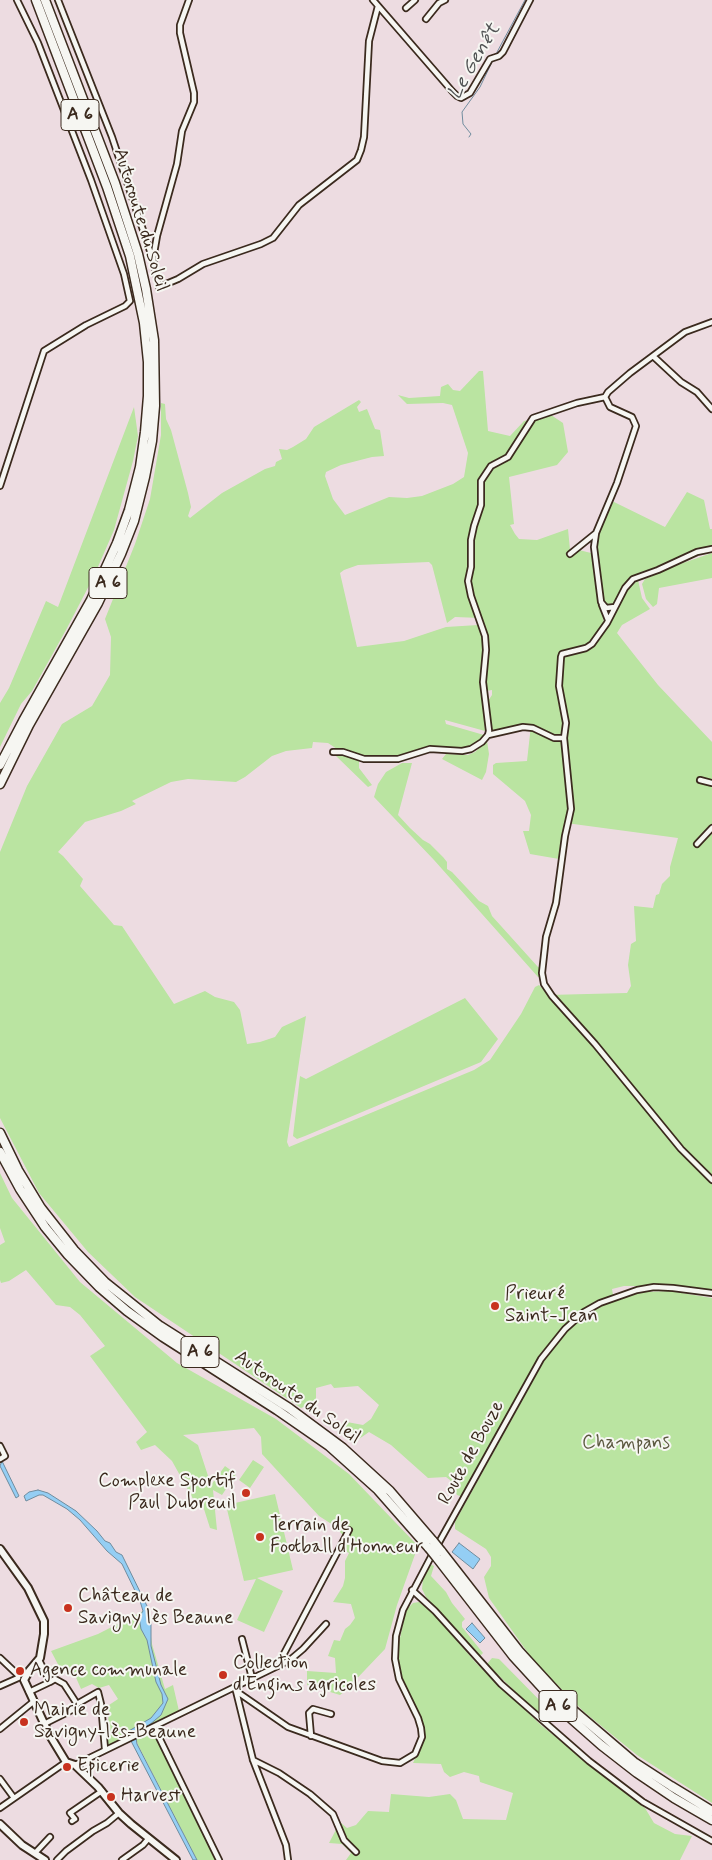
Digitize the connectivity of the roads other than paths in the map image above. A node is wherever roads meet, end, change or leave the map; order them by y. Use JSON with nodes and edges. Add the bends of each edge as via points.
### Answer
{"nodes":[{"id":1,"x":17,"y":0,"type":"edge"},
{"id":2,"x":36,"y":0,"type":"edge"},
{"id":3,"x":45,"y":0,"type":"edge"},
{"id":4,"x":58,"y":0,"type":"edge"},
{"id":5,"x":189,"y":0,"type":"edge"},
{"id":6,"x":373,"y":0,"type":"edge"},
{"id":7,"x":415,"y":0,"type":"edge"},
{"id":8,"x":445,"y":0,"type":"edge"},
{"id":9,"x":530,"y":0,"type":"edge"},
{"id":10,"x":438,"y":2,"type":"edge"},
{"id":11,"x":378,"y":6,"type":"junction"},
{"id":12,"x":406,"y":8,"type":"dead end"},
{"id":13,"x":426,"y":19,"type":"dead end"},
{"id":14,"x":153,"y":259,"type":"junction"},
{"id":15,"x":712,"y":322,"type":"edge"},
{"id":16,"x":652,"y":356,"type":"junction"},
{"id":17,"x":605,"y":397,"type":"junction"},
{"id":18,"x":712,"y":408,"type":"edge"},
{"id":19,"x":0,"y":486,"type":"edge"},
{"id":20,"x":596,"y":533,"type":"junction"},
{"id":21,"x":712,"y":549,"type":"edge"},
{"id":22,"x":570,"y":554,"type":"dead end"},
{"id":23,"x":601,"y":602,"type":"junction"},
{"id":24,"x":615,"y":607,"type":"junction"},
{"id":25,"x":608,"y":621,"type":"junction"},
{"id":26,"x":488,"y":735,"type":"junction"},
{"id":27,"x":564,"y":738,"type":"junction"},
{"id":28,"x":333,"y":752,"type":"dead end"},
{"id":29,"x":0,"y":766,"type":"edge"},
{"id":30,"x":700,"y":780,"type":"dead end"},
{"id":31,"x":712,"y":783,"type":"edge"},
{"id":32,"x":0,"y":784,"type":"edge"},
{"id":33,"x":712,"y":828,"type":"edge"},
{"id":34,"x":697,"y":844,"type":"dead end"},
{"id":35,"x":0,"y":1133,"type":"edge"},
{"id":36,"x":0,"y":1152,"type":"edge"},
{"id":37,"x":712,"y":1180,"type":"edge"},
{"id":38,"x":712,"y":1293,"type":"edge"},
{"id":39,"x":0,"y":1446,"type":"edge"},
{"id":40,"x":2,"y":1458,"type":"edge"},
{"id":41,"x":349,"y":1530,"type":"dead end"},
{"id":42,"x":431,"y":1545,"type":"junction"},
{"id":43,"x":0,"y":1549,"type":"edge"},
{"id":44,"x":439,"y":1555,"type":"junction"},
{"id":45,"x":412,"y":1590,"type":"junction"},
{"id":46,"x":326,"y":1624,"type":"dead end"},
{"id":47,"x":242,"y":1639,"type":"dead end"},
{"id":48,"x":0,"y":1658,"type":"edge"},
{"id":49,"x":39,"y":1660,"type":"junction"},
{"id":50,"x":277,"y":1666,"type":"junction"},
{"id":51,"x":22,"y":1678,"type":"junction"},
{"id":52,"x":252,"y":1678,"type":"junction"},
{"id":53,"x":50,"y":1682,"type":"junction"},
{"id":54,"x":0,"y":1686,"type":"edge"},
{"id":55,"x":235,"y":1690,"type":"junction"},
{"id":56,"x":29,"y":1692,"type":"junction"},
{"id":57,"x":33,"y":1702,"type":"junction"},
{"id":58,"x":77,"y":1704,"type":"junction"},
{"id":59,"x":331,"y":1714,"type":"dead end"},
{"id":60,"x":44,"y":1724,"type":"junction"},
{"id":61,"x":154,"y":1728,"type":"junction"},
{"id":62,"x":0,"y":1729,"type":"edge"},
{"id":63,"x":311,"y":1736,"type":"junction"},
{"id":64,"x":105,"y":1749,"type":"junction"},
{"id":65,"x":253,"y":1760,"type":"junction"},
{"id":66,"x":66,"y":1762,"type":"junction"},
{"id":67,"x":75,"y":1765,"type":"junction"},
{"id":68,"x":0,"y":1779,"type":"edge"},
{"id":69,"x":102,"y":1791,"type":"junction"},
{"id":70,"x":14,"y":1798,"type":"junction"},
{"id":71,"x":0,"y":1808,"type":"edge"},
{"id":72,"x":712,"y":1811,"type":"edge"},
{"id":73,"x":119,"y":1813,"type":"junction"},
{"id":74,"x":712,"y":1820,"type":"edge"},
{"id":75,"x":72,"y":1821,"type":"dead end"},
{"id":76,"x":0,"y":1824,"type":"edge"},
{"id":77,"x":50,"y":1838,"type":"dead end"},
{"id":78,"x":149,"y":1838,"type":"junction"},
{"id":79,"x":712,"y":1841,"type":"edge"},
{"id":80,"x":356,"y":1852,"type":"dead end"},
{"id":81,"x":35,"y":1853,"type":"junction"},
{"id":82,"x":45,"y":1860,"type":"edge"},
{"id":83,"x":57,"y":1860,"type":"edge"},
{"id":84,"x":122,"y":1860,"type":"edge"},
{"id":85,"x":176,"y":1860,"type":"edge"},
{"id":86,"x":220,"y":1860,"type":"edge"},
{"id":87,"x":288,"y":1860,"type":"edge"}],
"edges":[{"from":1,"to":19,"type":"street","via":[[38,43],[90,180],[130,299],[126,306],[86,325],[44,351]]},
{"from":2,"to":29,"type":"highway","name":"Autoroute du Soleil","number":"A 6","via":[[130,256],[144,323],[148,396],[140,467],[117,543],[83,616],[22,721]]},
{"from":3,"to":32,"type":"highway","name":"Autoroute du Soleil","number":"A 6","via":[[115,183],[138,254],[154,340],[155,406],[145,477],[124,546],[98,604],[29,725]]},
{"from":4,"to":14,"type":"street","via":[[112,137]]},
{"from":5,"to":14,"type":"street","via":[[180,33],[194,102],[182,131]]},
{"from":6,"to":11,"type":"street"},
{"from":7,"to":12,"type":"street"},
{"from":8,"to":10,"type":"street"},
{"from":9,"to":11,"type":"street","via":[[503,52],[488,61],[470,93],[462,98],[452,91]]},
{"from":10,"to":13,"type":"street"},
{"from":11,"to":14,"type":"street","via":[[369,41],[364,137],[357,160],[299,205],[273,238],[203,264],[159,287]]},
{"from":15,"to":16,"type":"street","via":[[685,332]]},
{"from":16,"to":17,"type":"street"},
{"from":16,"to":18,"type":"street"},
{"from":17,"to":20,"type":"street","via":[[610,407],[634,419],[635,428]]},
{"from":17,"to":26,"type":"street","via":[[533,418],[508,457],[491,466],[481,481],[482,500],[472,540],[468,581],[485,636],[482,682]]},
{"from":20,"to":22,"type":"street"},
{"from":20,"to":23,"type":"street","via":[[594,559]]},
{"from":21,"to":24,"type":"street","via":[[697,552],[633,579]]},
{"from":23,"to":24,"type":"street","via":[[606,608]]},
{"from":23,"to":25,"type":"street"},
{"from":24,"to":25,"type":"street"},
{"from":25,"to":27,"type":"street","via":[[592,644],[562,654],[559,679],[566,723]]},
{"from":26,"to":27,"type":"street","via":[[528,727],[554,738]]},
{"from":26,"to":28,"type":"street","via":[[471,749],[430,749],[398,759],[364,759]]},
{"from":27,"to":37,"type":"street","via":[[572,809],[556,903],[546,937],[542,976],[548,990],[681,1149]]},
{"from":30,"to":31,"type":"street"},
{"from":33,"to":34,"type":"street"},
{"from":35,"to":42,"type":"highway","name":"Autoroute du Soleil","number":"A 6","via":[[41,1208],[74,1250],[105,1282],[167,1331],[282,1403],[337,1443],[390,1491]]},
{"from":36,"to":42,"type":"highway","name":"Autoroute du Soleil","number":"A 6","via":[[45,1227],[100,1287],[163,1337],[329,1446],[359,1471]]},
{"from":38,"to":45,"type":"street","name":"Route de Bouze","via":[[654,1287],[637,1290],[600,1303],[565,1328],[541,1359]]},
{"from":39,"to":40,"type":"street"},
{"from":41,"to":50,"type":"street"},
{"from":42,"to":44,"type":"highway","name":"Autoroute du Soleil","number":"A 6","bridge":true},
{"from":43,"to":49,"type":"street","via":[[28,1588],[43,1618],[44,1634]]},
{"from":44,"to":72,"type":"highway","name":"Autoroute du Soleil","number":"A 6","via":[[573,1710],[641,1766]]},
{"from":44,"to":74,"type":"highway","name":"Autoroute du Soleil","number":"A 6","via":[[508,1650],[567,1715],[637,1773]]},
{"from":45,"to":63,"type":"street","name":"Route de Bouze","via":[[397,1628],[395,1658],[402,1686],[422,1728],[415,1754],[400,1763],[382,1761]]},
{"from":45,"to":79,"type":"street","via":[[502,1684],[589,1761],[643,1802]]},
{"from":46,"to":50,"type":"street","via":[[297,1654]]},
{"from":47,"to":52,"type":"street"},
{"from":48,"to":51,"type":"street"},
{"from":49,"to":51,"type":"street"},
{"from":49,"to":53,"type":"street"},
{"from":50,"to":52,"type":"street"},
{"from":51,"to":54,"type":"street"},
{"from":51,"to":56,"type":"street"},
{"from":52,"to":55,"type":"street"},
{"from":53,"to":56,"type":"street"},
{"from":53,"to":58,"type":"street","via":[[55,1680],[64,1684]]},
{"from":55,"to":61,"type":"street"},
{"from":55,"to":63,"type":"street","name":"Route de Bouze","via":[[288,1727]]},
{"from":55,"to":65,"type":"street"},
{"from":56,"to":57,"type":"street"},
{"from":57,"to":60,"type":"street"},
{"from":57,"to":62,"type":"street"},
{"from":58,"to":60,"type":"street","via":[[76,1708]]},
{"from":58,"to":64,"type":"street","via":[[98,1692]]},
{"from":59,"to":63,"type":"street","via":[[313,1709],[309,1714]]},
{"from":60,"to":66,"type":"street"},
{"from":61,"to":64,"type":"street"},
{"from":61,"to":86,"type":"street"},
{"from":64,"to":67,"type":"street"},
{"from":65,"to":80,"type":"street","via":[[279,1773],[333,1814],[344,1840]]},
{"from":65,"to":87,"type":"street","via":[[286,1845]]},
{"from":66,"to":67,"type":"street"},
{"from":66,"to":70,"type":"street"},
{"from":67,"to":69,"type":"street"},
{"from":68,"to":70,"type":"street"},
{"from":69,"to":73,"type":"street"},
{"from":69,"to":75,"type":"street","via":[[70,1814],[75,1819]]},
{"from":70,"to":71,"type":"street"},
{"from":73,"to":78,"type":"street"},
{"from":73,"to":83,"type":"street"},
{"from":76,"to":81,"type":"street"},
{"from":77,"to":81,"type":"street"},
{"from":78,"to":84,"type":"street"},
{"from":78,"to":85,"type":"street"},
{"from":81,"to":82,"type":"street"}]}
